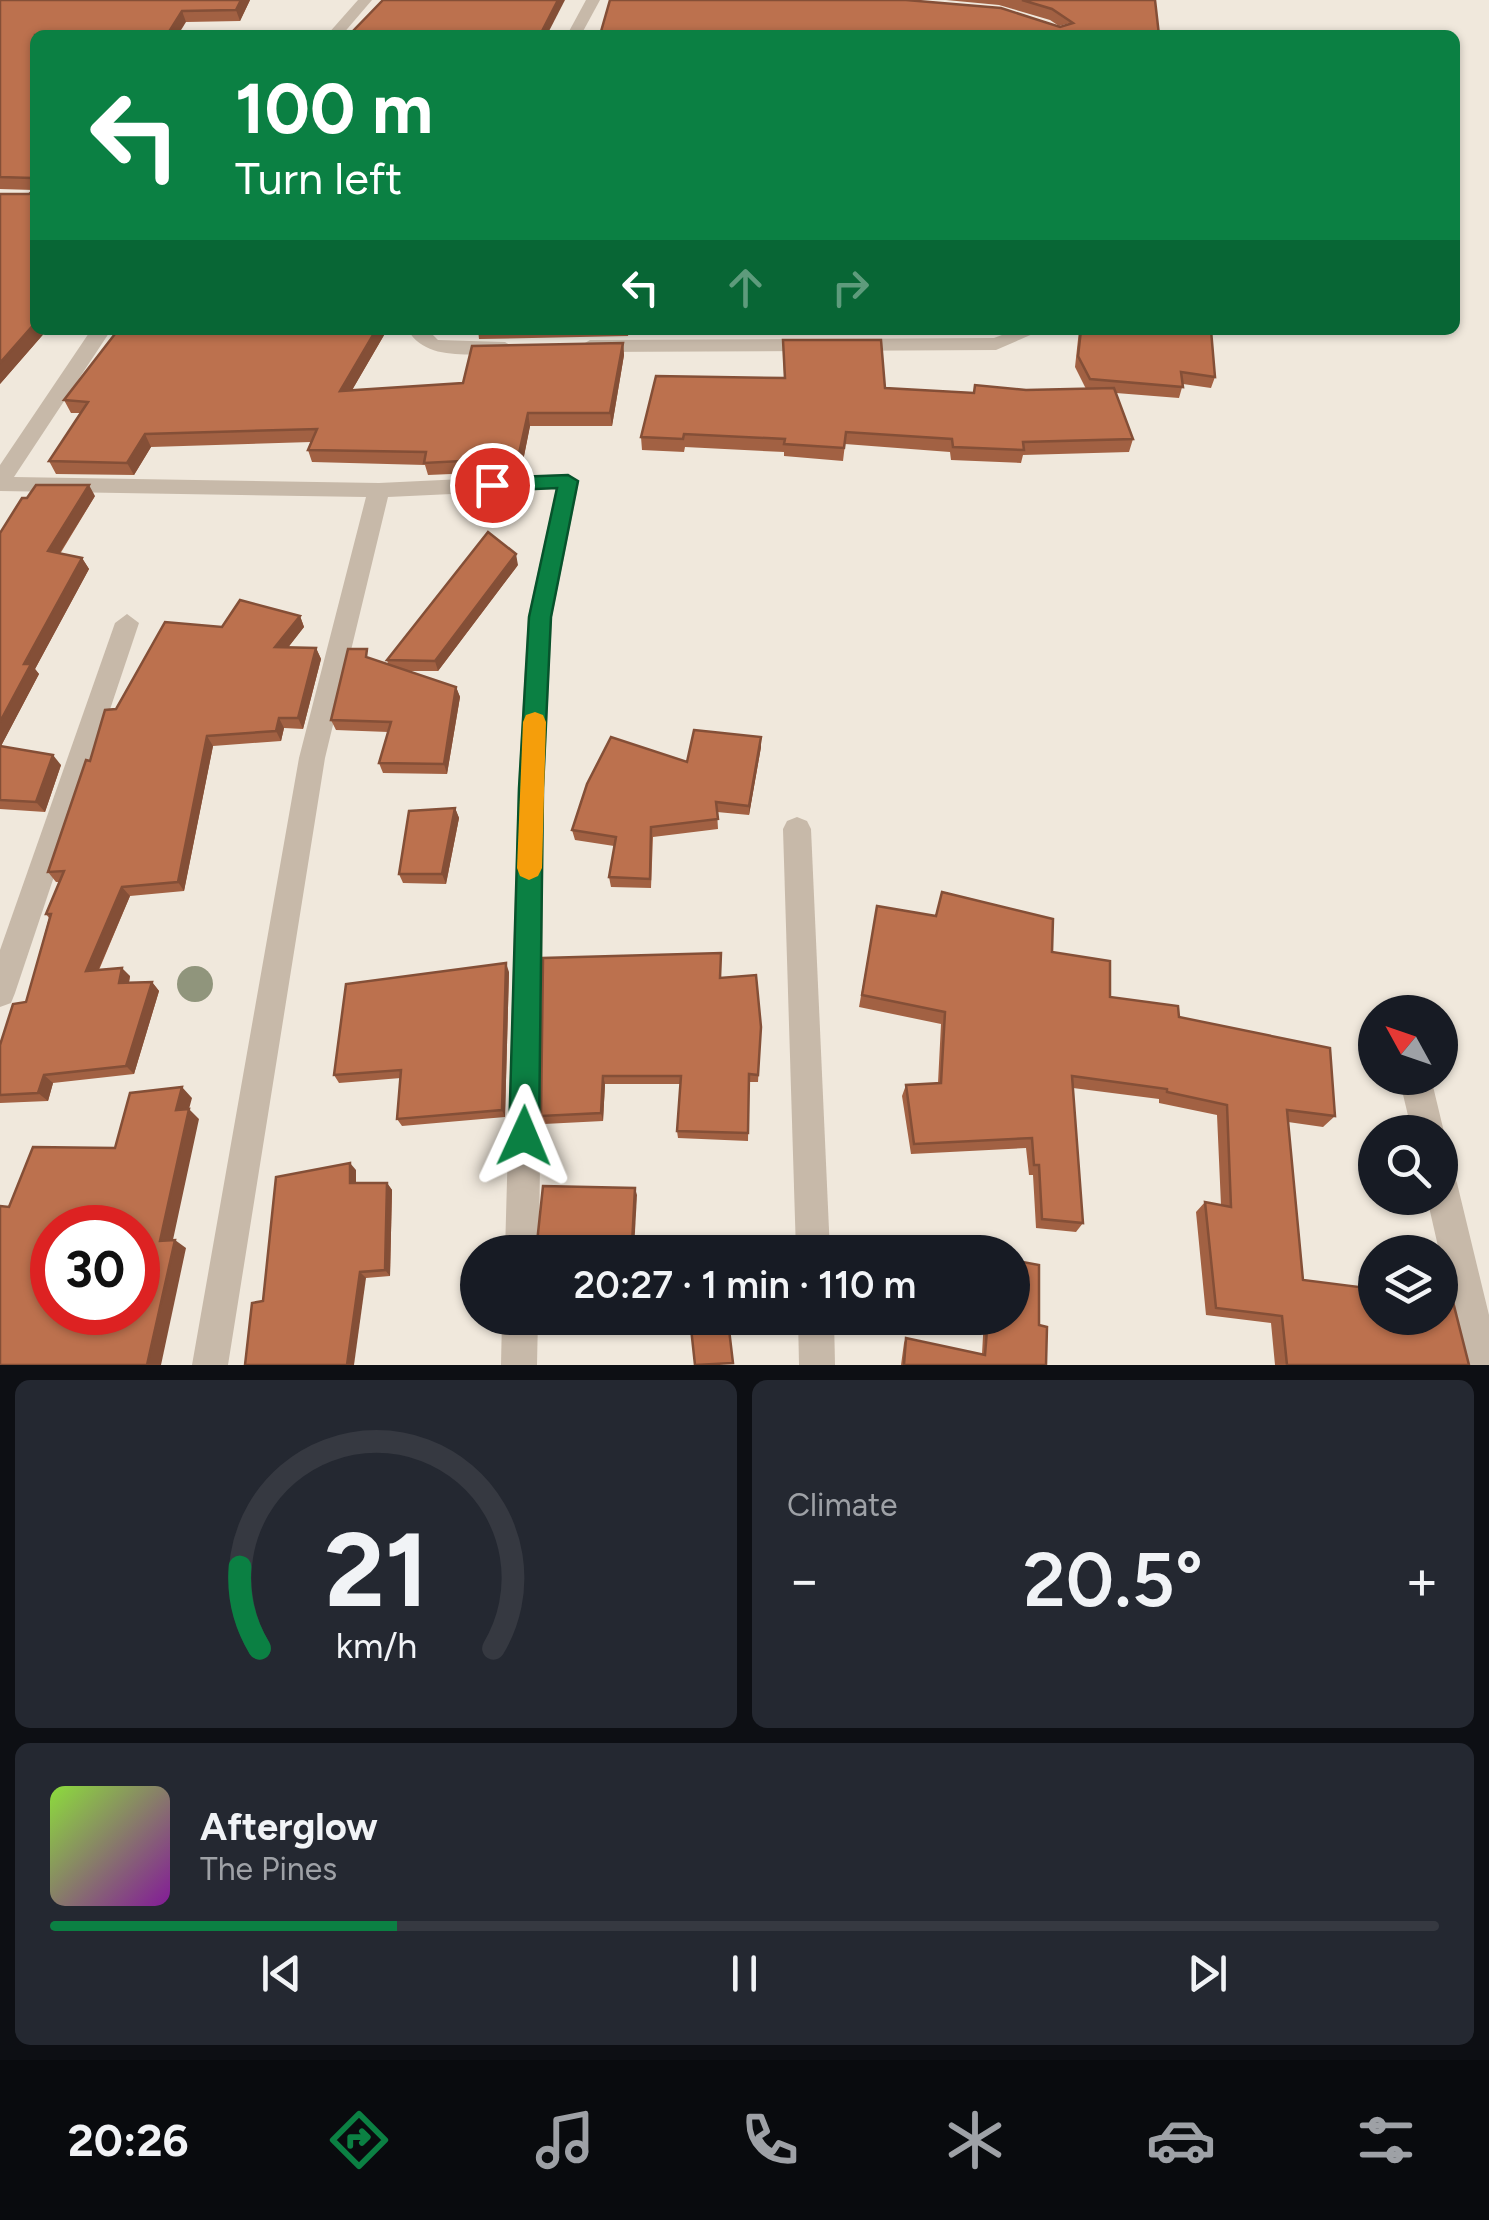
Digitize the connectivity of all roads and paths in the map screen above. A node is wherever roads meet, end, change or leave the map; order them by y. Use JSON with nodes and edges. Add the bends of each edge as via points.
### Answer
{"nodes":[{"id":1,"x":364,"y":0,"type":"edge"},
{"id":2,"x":594,"y":0,"type":"edge"},
{"id":3,"x":338,"y":30,"type":"edge"},
{"id":4,"x":577,"y":30,"type":"edge"},
{"id":5,"x":98,"y":335,"type":"edge"},
{"id":6,"x":421,"y":335,"type":"edge"},
{"id":7,"x":1019,"y":335,"type":"edge"},
{"id":8,"x":743,"y":336,"type":"edge"},
{"id":9,"x":568,"y":346,"type":"edge"},
{"id":10,"x":529,"y":347,"type":"edge"},
{"id":11,"x":0,"y":483,"type":"edge"},
{"id":12,"x":379,"y":490,"type":"junction"},
{"id":13,"x":127,"y":622,"type":"dead end"},
{"id":14,"x":797,"y":830,"type":"dead end"},
{"id":15,"x":0,"y":993,"type":"edge"},
{"id":16,"x":1448,"y":1215,"type":"edge"},
{"id":17,"x":522,"y":1235,"type":"edge"},
{"id":18,"x":812,"y":1235,"type":"edge"},
{"id":19,"x":520,"y":1335,"type":"edge"},
{"id":20,"x":817,"y":1335,"type":"edge"},
{"id":21,"x":210,"y":1365,"type":"edge"},
{"id":22,"x":519,"y":1365,"type":"edge"},
{"id":23,"x":818,"y":1365,"type":"edge"},
{"id":24,"x":1483,"y":1365,"type":"edge"}],
"edges":[{"from":1,"to":3,"type":"street"},
{"from":2,"to":4,"type":"street"},
{"from":5,"to":11,"type":"street"},
{"from":6,"to":10,"type":"street","via":[[452,349]]},
{"from":7,"to":8,"type":"street","via":[[996,344]]},
{"from":8,"to":9,"type":"street"},
{"from":11,"to":12,"type":"street"},
{"from":12,"to":17,"type":"street","via":[[568,481],[540,617]]},
{"from":12,"to":21,"type":"street","via":[[312,758]]},
{"from":13,"to":15,"type":"street"},
{"from":14,"to":18,"type":"street"},
{"from":16,"to":24,"type":"street"},
{"from":19,"to":22,"type":"street"},
{"from":20,"to":23,"type":"street"}]}
